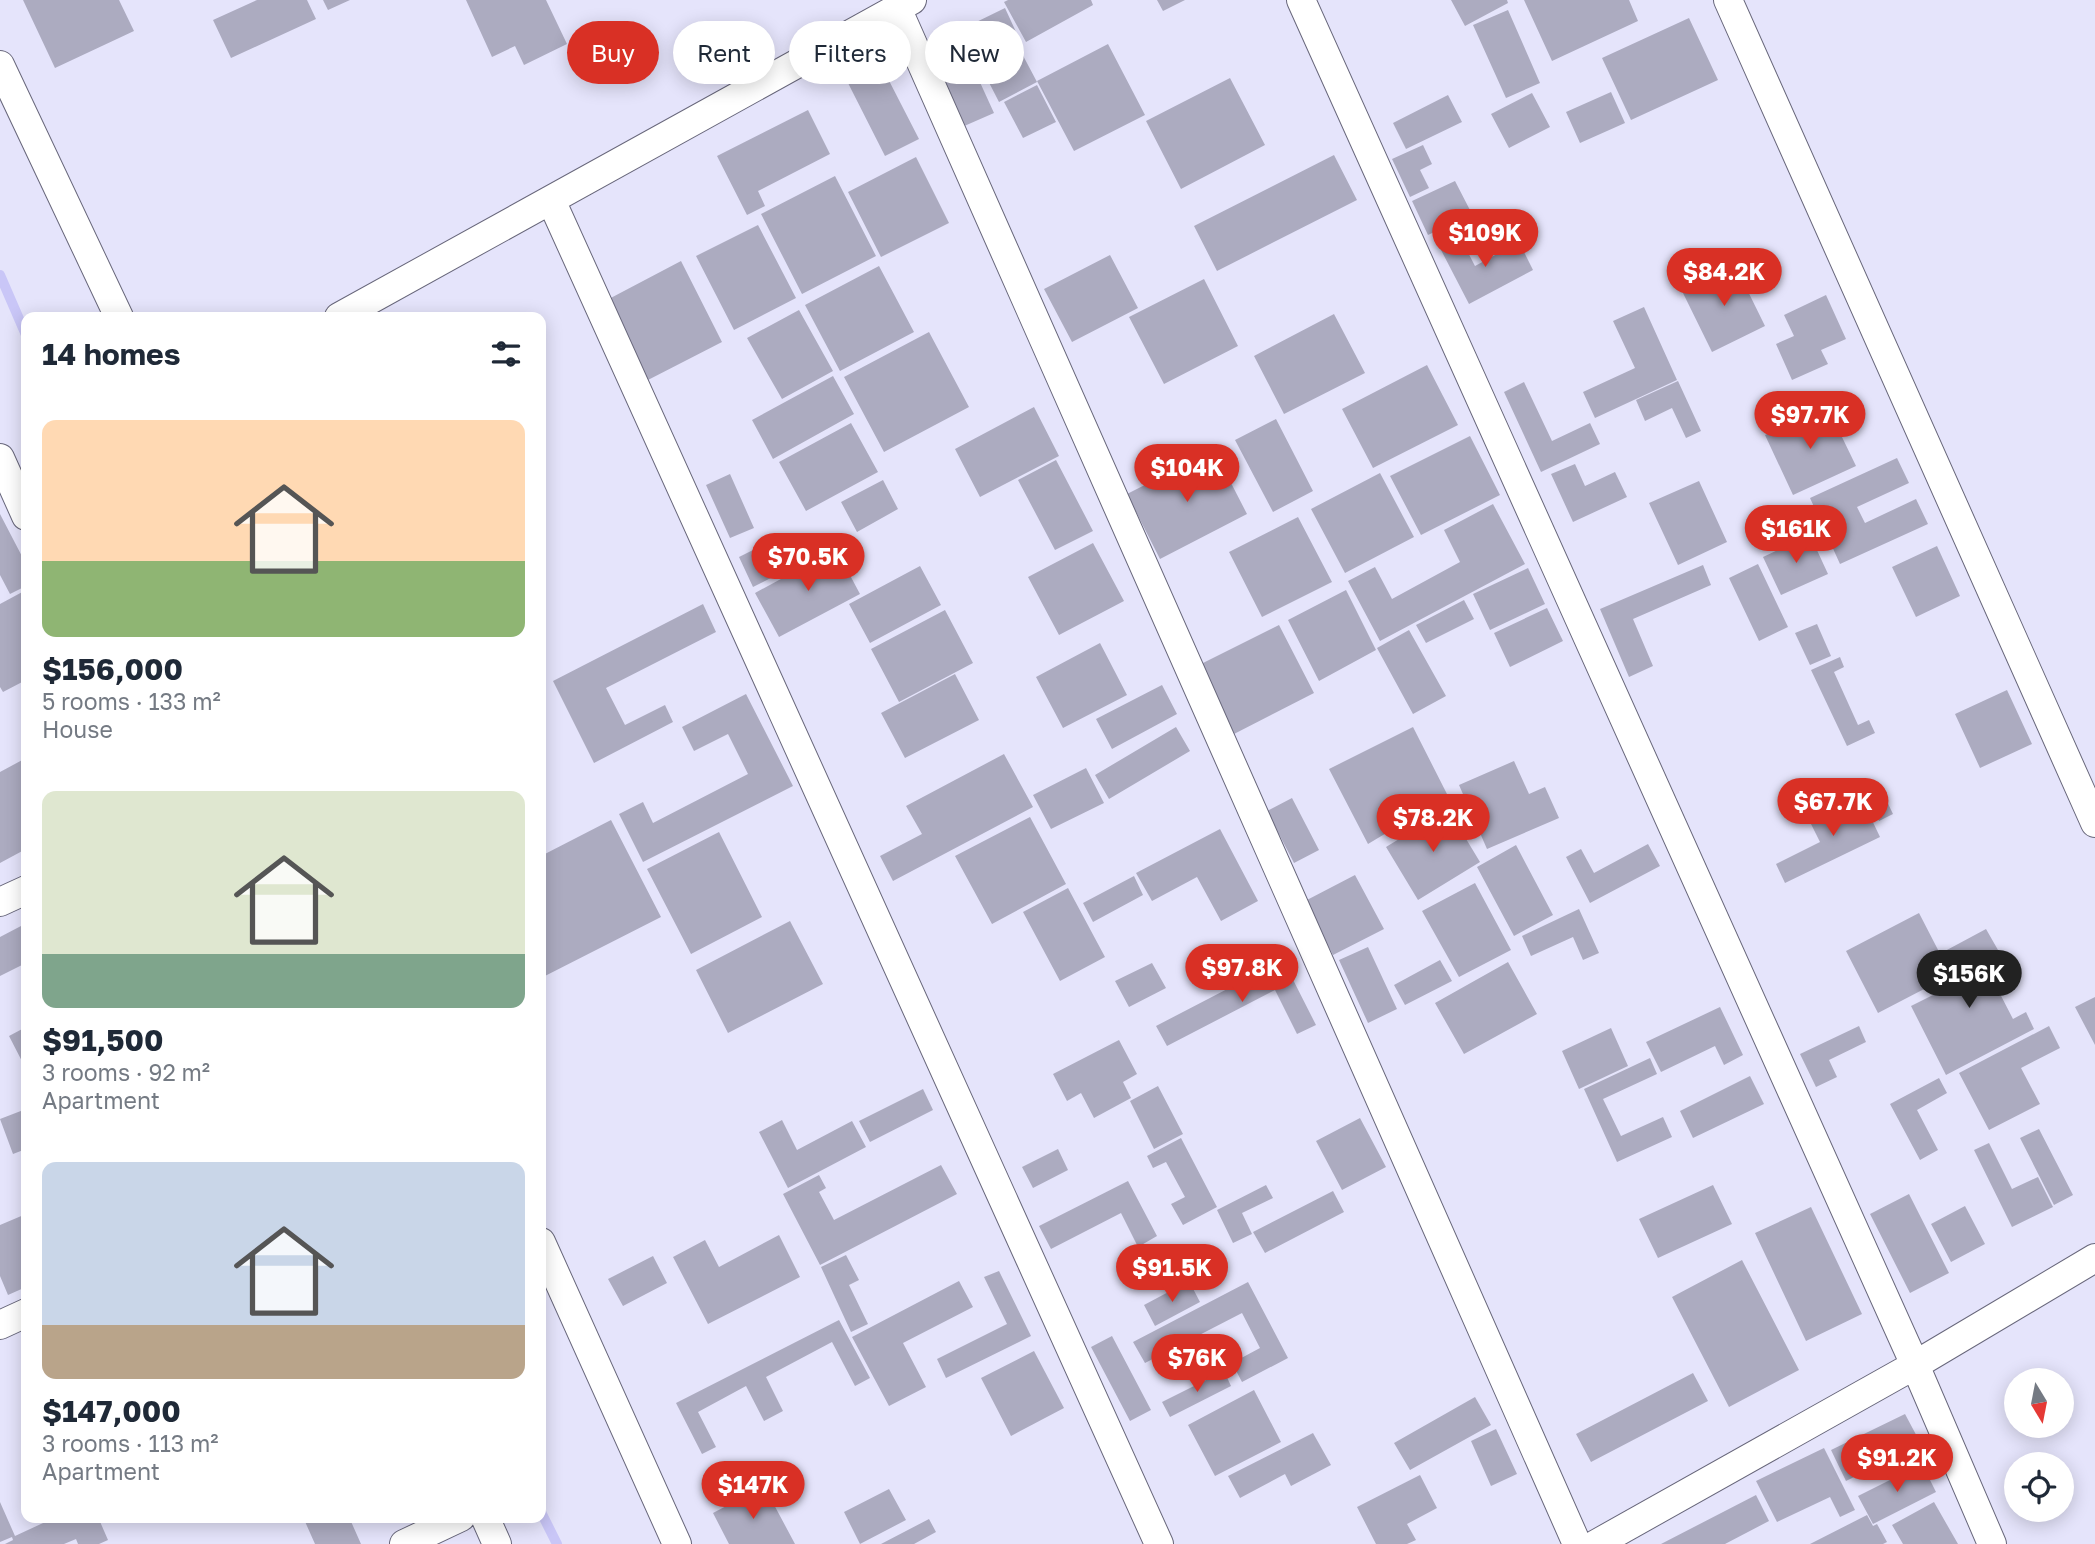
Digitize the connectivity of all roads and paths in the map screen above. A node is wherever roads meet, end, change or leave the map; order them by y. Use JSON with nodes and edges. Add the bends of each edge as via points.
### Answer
{"nodes":[{"id":1,"x":1301,"y":0,"type":"edge"},
{"id":2,"x":1728,"y":0,"type":"edge"},
{"id":3,"x":905,"y":4,"type":"edge"},
{"id":4,"x":0,"y":65,"type":"edge"},
{"id":5,"x":551,"y":200,"type":"junction"},
{"id":6,"x":117,"y":312,"type":"edge"},
{"id":7,"x":348,"y":312,"type":"edge"},
{"id":8,"x":0,"y":458,"type":"edge"},
{"id":9,"x":21,"y":505,"type":"edge"},
{"id":10,"x":2095,"y":823,"type":"edge"},
{"id":11,"x":21,"y":892,"type":"edge"},
{"id":12,"x":0,"y":902,"type":"edge"},
{"id":13,"x":546,"y":1253,"type":"edge"},
{"id":14,"x":2095,"y":1258,"type":"edge"},
{"id":15,"x":21,"y":1315,"type":"edge"},
{"id":16,"x":0,"y":1325,"type":"edge"},
{"id":17,"x":1914,"y":1365,"type":"junction"},
{"id":18,"x":448,"y":1523,"type":"edge"},
{"id":19,"x":488,"y":1523,"type":"edge"},
{"id":20,"x":404,"y":1544,"type":"edge"},
{"id":21,"x":497,"y":1544,"type":"edge"},
{"id":22,"x":677,"y":1544,"type":"edge"},
{"id":23,"x":1159,"y":1544,"type":"edge"},
{"id":24,"x":1577,"y":1544,"type":"edge"},
{"id":25,"x":1595,"y":1544,"type":"edge"},
{"id":26,"x":1992,"y":1544,"type":"edge"}],
"edges":[{"from":1,"to":17,"type":"street"},
{"from":2,"to":10,"type":"street"},
{"from":3,"to":5,"type":"street"},
{"from":3,"to":24,"type":"street"},
{"from":4,"to":6,"type":"street"},
{"from":5,"to":7,"type":"street"},
{"from":5,"to":23,"type":"street"},
{"from":8,"to":9,"type":"street"},
{"from":11,"to":12,"type":"street"},
{"from":13,"to":22,"type":"street"},
{"from":14,"to":17,"type":"street"},
{"from":15,"to":16,"type":"street"},
{"from":17,"to":25,"type":"street"},
{"from":17,"to":26,"type":"street"},
{"from":18,"to":20,"type":"street"},
{"from":19,"to":21,"type":"street"}]}
